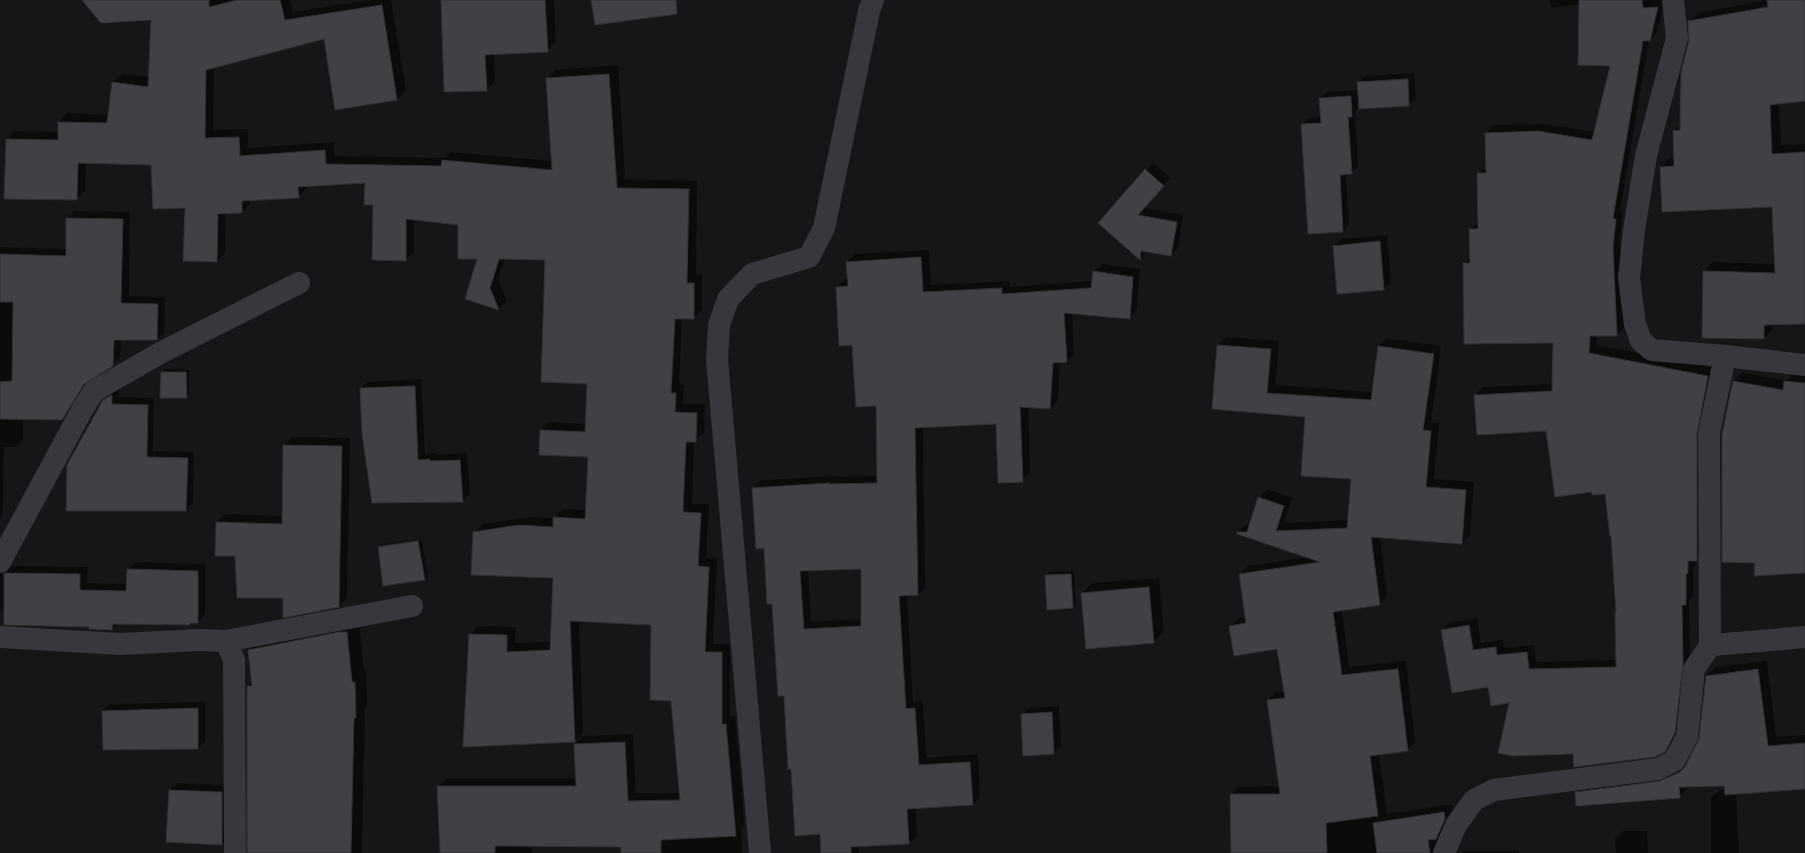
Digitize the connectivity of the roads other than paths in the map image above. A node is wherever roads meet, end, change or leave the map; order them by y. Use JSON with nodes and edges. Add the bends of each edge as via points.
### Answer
{"nodes":[{"id":1,"x":873,"y":0,"type":"edge"},
{"id":2,"x":1673,"y":0,"type":"edge"},
{"id":3,"x":299,"y":283,"type":"dead end"},
{"id":4,"x":1725,"y":356,"type":"junction"},
{"id":5,"x":1805,"y":365,"type":"edge"},
{"id":6,"x":0,"y":562,"type":"edge"},
{"id":7,"x":412,"y":606,"type":"dead end"},
{"id":8,"x":0,"y":637,"type":"edge"},
{"id":9,"x":1805,"y":637,"type":"edge"},
{"id":10,"x":226,"y":641,"type":"junction"},
{"id":11,"x":1710,"y":646,"type":"junction"},
{"id":12,"x":235,"y":853,"type":"edge"},
{"id":13,"x":760,"y":853,"type":"edge"},
{"id":14,"x":1444,"y":853,"type":"edge"}],
"edges":[{"from":1,"to":13,"type":"street","via":[[824,228],[809,257],[752,274],[728,299],[719,325],[717,359]]},
{"from":2,"to":4,"type":"street","via":[[1677,38],[1646,156],[1634,230],[1629,278],[1635,324],[1641,341],[1652,350]]},
{"from":3,"to":6,"type":"street","via":[[162,352],[94,391]]},
{"from":4,"to":5,"type":"street"},
{"from":4,"to":11,"type":"street","via":[[1709,433]]},
{"from":7,"to":10,"type":"street"},
{"from":8,"to":10,"type":"street","via":[[121,644]]},
{"from":9,"to":11,"type":"street"},
{"from":10,"to":12,"type":"street","via":[[234,660]]},
{"from":11,"to":14,"type":"street","via":[[1694,670],[1687,737],[1674,761],[1658,770],[1494,790],[1474,800],[1456,825]]}]}
